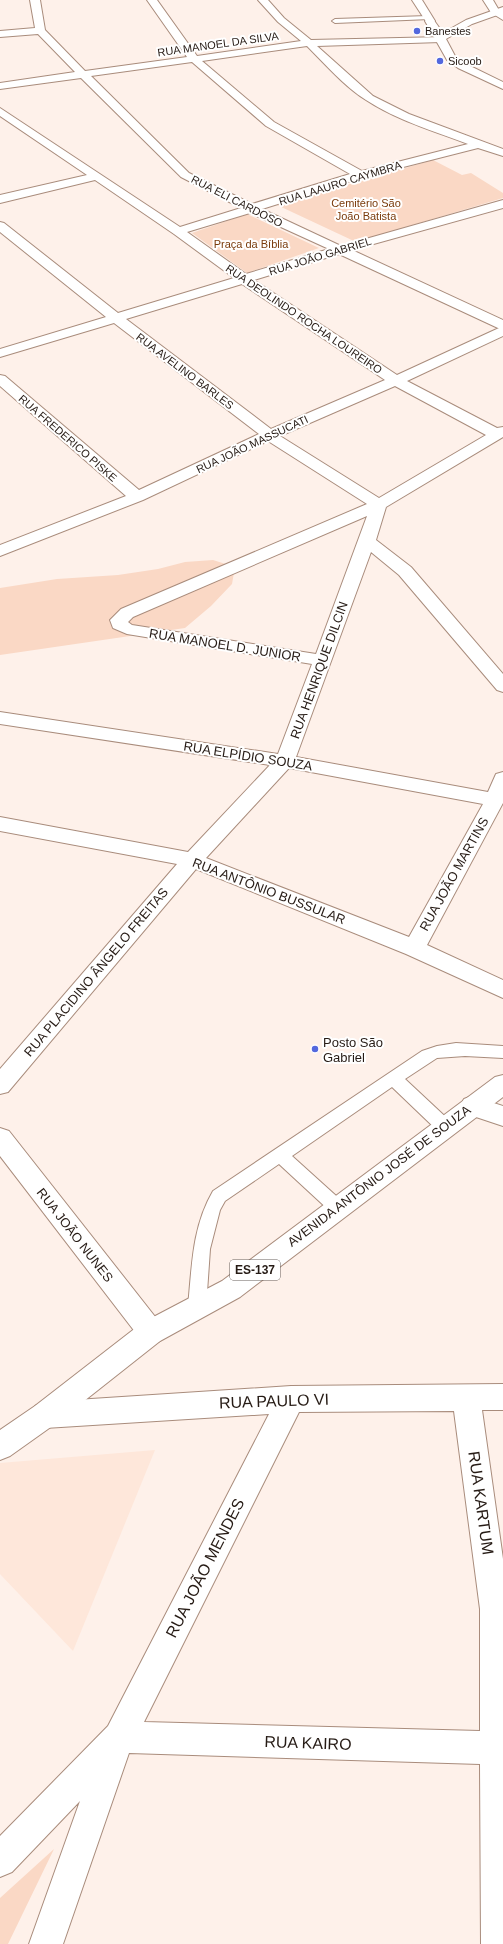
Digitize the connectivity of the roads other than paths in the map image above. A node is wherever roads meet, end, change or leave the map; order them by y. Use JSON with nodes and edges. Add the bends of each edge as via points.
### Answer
{"nodes":[{"id":1,"x":35,"y":0,"type":"edge"},
{"id":2,"x":152,"y":0,"type":"edge"},
{"id":3,"x":263,"y":0,"type":"edge"},
{"id":4,"x":417,"y":0,"type":"edge"},
{"id":5,"x":488,"y":0,"type":"edge"},
{"id":6,"x":500,"y":13,"type":"edge"},
{"id":7,"x":483,"y":17,"type":"junction"},
{"id":8,"x":429,"y":20,"type":"junction"},
{"id":9,"x":442,"y":20,"type":"dead end"},
{"id":10,"x":454,"y":20,"type":"dead end"},
{"id":11,"x":335,"y":21,"type":"dead end"},
{"id":12,"x":40,"y":31,"type":"junction"},
{"id":13,"x":0,"y":34,"type":"edge"},
{"id":14,"x":441,"y":38,"type":"junction"},
{"id":15,"x":309,"y":44,"type":"junction"},
{"id":16,"x":194,"y":59,"type":"junction"},
{"id":17,"x":84,"y":74,"type":"junction"},
{"id":18,"x":0,"y":86,"type":"edge"},
{"id":19,"x":503,"y":86,"type":"edge"},
{"id":20,"x":0,"y":111,"type":"edge"},
{"id":21,"x":479,"y":144,"type":"junction"},
{"id":22,"x":503,"y":153,"type":"edge"},
{"id":23,"x":360,"y":174,"type":"junction"},
{"id":24,"x":97,"y":176,"type":"junction"},
{"id":25,"x":0,"y":199,"type":"edge"},
{"id":26,"x":503,"y":204,"type":"edge"},
{"id":27,"x":252,"y":209,"type":"junction"},
{"id":28,"x":0,"y":226,"type":"edge"},
{"id":29,"x":178,"y":231,"type":"junction"},
{"id":30,"x":339,"y":250,"type":"junction"},
{"id":31,"x":244,"y":279,"type":"junction"},
{"id":32,"x":116,"y":318,"type":"junction"},
{"id":33,"x":503,"y":325,"type":"edge"},
{"id":34,"x":503,"y":331,"type":"edge"},
{"id":35,"x":0,"y":353,"type":"edge"},
{"id":36,"x":0,"y":379,"type":"edge"},
{"id":37,"x":396,"y":381,"type":"junction"},
{"id":38,"x":500,"y":433,"type":"edge"},
{"id":39,"x":269,"y":435,"type":"junction"},
{"id":40,"x":137,"y":497,"type":"junction"},
{"id":41,"x":378,"y":505,"type":"junction"},
{"id":42,"x":366,"y":540,"type":"junction"},
{"id":43,"x":0,"y":551,"type":"edge"},
{"id":44,"x":322,"y":660,"type":"junction"},
{"id":45,"x":503,"y":686,"type":"edge"},
{"id":46,"x":0,"y":718,"type":"edge"},
{"id":47,"x":285,"y":761,"type":"junction"},
{"id":48,"x":503,"y":779,"type":"edge"},
{"id":49,"x":495,"y":800,"type":"junction"},
{"id":50,"x":0,"y":824,"type":"edge"},
{"id":51,"x":192,"y":860,"type":"junction"},
{"id":52,"x":414,"y":948,"type":"junction"},
{"id":53,"x":503,"y":990,"type":"edge"},
{"id":54,"x":503,"y":1052,"type":"edge"},
{"id":55,"x":393,"y":1078,"type":"junction"},
{"id":56,"x":503,"y":1084,"type":"edge"},
{"id":57,"x":0,"y":1085,"type":"edge"},
{"id":58,"x":472,"y":1106,"type":"junction"},
{"id":59,"x":503,"y":1116,"type":"edge"},
{"id":60,"x":445,"y":1127,"type":"junction"},
{"id":61,"x":0,"y":1138,"type":"edge"},
{"id":62,"x":280,"y":1155,"type":"junction"},
{"id":63,"x":338,"y":1208,"type":"junction"},
{"id":64,"x":197,"y":1307,"type":"junction"},
{"id":65,"x":151,"y":1332,"type":"junction"},
{"id":66,"x":503,"y":1397,"type":"edge"},
{"id":67,"x":466,"y":1398,"type":"junction"},
{"id":68,"x":291,"y":1399,"type":"junction"},
{"id":69,"x":45,"y":1415,"type":"junction"},
{"id":70,"x":0,"y":1446,"type":"edge"},
{"id":71,"x":119,"y":1737,"type":"junction"},
{"id":72,"x":496,"y":1748,"type":"junction"},
{"id":73,"x":0,"y":1860,"type":"edge"},
{"id":74,"x":46,"y":1944,"type":"edge"},
{"id":75,"x":498,"y":1944,"type":"edge"}],
"edges":[{"from":1,"to":12,"type":"street"},
{"from":2,"to":16,"type":"street"},
{"from":3,"to":15,"type":"street","via":[[281,20]]},
{"from":4,"to":8,"type":"street"},
{"from":5,"to":6,"type":"street","via":[[488,4]]},
{"from":6,"to":7,"type":"street"},
{"from":7,"to":10,"type":"street"},
{"from":7,"to":14,"type":"street","via":[[460,26]]},
{"from":8,"to":9,"type":"street"},
{"from":8,"to":11,"type":"lane"},
{"from":8,"to":14,"type":"street"},
{"from":12,"to":13,"type":"street"},
{"from":12,"to":17,"type":"street","name":"RUA ELI CARDOSO"},
{"from":14,"to":15,"type":"street","name":"RUA MANOEL DA SILVA"},
{"from":14,"to":19,"type":"street","via":[[451,58]]},
{"from":15,"to":16,"type":"street","name":"RUA MANOEL DA SILVA"},
{"from":15,"to":21,"type":"street","via":[[369,98],[405,116]]},
{"from":16,"to":17,"type":"street","name":"RUA MANOEL DA SILVA"},
{"from":16,"to":23,"type":"street","via":[[270,124]]},
{"from":17,"to":18,"type":"street","name":"RUA MANOEL DA SILVA"},
{"from":17,"to":27,"type":"street","name":"RUA ELI CARDOSO","via":[[185,175]]},
{"from":20,"to":24,"type":"street","name":"RUA DEOLINDO ROCHA LOUREIRO"},
{"from":21,"to":22,"type":"street"},
{"from":21,"to":23,"type":"street","name":"RUA LAAURO CAYMBRA"},
{"from":23,"to":27,"type":"street","name":"RUA LAAURO CAYMBRA"},
{"from":24,"to":25,"type":"street"},
{"from":24,"to":29,"type":"street","name":"RUA DEOLINDO ROCHA LOUREIRO"},
{"from":26,"to":30,"type":"street","name":"RUA JOÃO GABRIEL"},
{"from":27,"to":29,"type":"street","name":"RUA LAAURO CAYMBRA"},
{"from":27,"to":30,"type":"street","name":"RUA ELI CARDOSO"},
{"from":28,"to":32,"type":"street","name":"RUA AVELINO BARLES"},
{"from":29,"to":31,"type":"street","name":"RUA DEOLINDO ROCHA LOUREIRO"},
{"from":30,"to":31,"type":"street","name":"RUA JOÃO GABRIEL"},
{"from":30,"to":33,"type":"street","name":"RUA ELI CARDOSO"},
{"from":31,"to":32,"type":"street","name":"RUA JOÃO GABRIEL"},
{"from":31,"to":37,"type":"street","name":"RUA DEOLINDO ROCHA LOUREIRO"},
{"from":32,"to":35,"type":"street","name":"RUA JOÃO GABRIEL"},
{"from":32,"to":39,"type":"street","name":"RUA AVELINO BARLES"},
{"from":34,"to":37,"type":"street","name":"RUA JOÃO MASSUCATI"},
{"from":36,"to":40,"type":"street","name":"RUA FREDERICO PISKE"},
{"from":37,"to":38,"type":"street","name":"RUA DEOLINDO ROCHA LOUREIRO"},
{"from":37,"to":39,"type":"street","name":"RUA JOÃO MASSUCATI"},
{"from":38,"to":41,"type":"street"},
{"from":39,"to":40,"type":"street","name":"RUA JOÃO MASSUCATI"},
{"from":39,"to":41,"type":"street","name":"RUA AVELINO BARLES"},
{"from":40,"to":43,"type":"street","name":"RUA JOÃO MASSUCATI"},
{"from":41,"to":42,"type":"street","name":"RUA HENRIQUE DILCIN"},
{"from":41,"to":44,"type":"street","name":"RUA MANOEL D. JUNIOR","via":[[127,613],[119,620],[119,624],[127,629]]},
{"from":42,"to":44,"type":"street","name":"RUA HENRIQUE DILCIN"},
{"from":42,"to":45,"type":"street","via":[[405,571]]},
{"from":44,"to":47,"type":"street","name":"RUA HENRIQUE DILCIN"},
{"from":46,"to":47,"type":"street","name":"RUA ELPÍDIO SOUZA"},
{"from":47,"to":49,"type":"street","name":"RUA ELPÍDIO SOUZA"},
{"from":47,"to":51,"type":"street","name":"RUA HENRIQUE DILCIN"},
{"from":48,"to":49,"type":"street","name":"RUA JOÃO MARTINS"},
{"from":49,"to":52,"type":"street","name":"RUA JOÃO MARTINS"},
{"from":50,"to":51,"type":"street","name":"RUA ANTÔNIO BUSSULAR"},
{"from":51,"to":52,"type":"street","name":"RUA ANTÔNIO BUSSULAR"},
{"from":51,"to":57,"type":"street","name":"RUA PLACIDINO ÂNGELO FREITAS"},
{"from":52,"to":53,"type":"street","name":"RUA ANTÔNIO BUSSULAR"},
{"from":54,"to":55,"type":"lane","via":[[439,1050]]},
{"from":55,"to":60,"type":"lane"},
{"from":55,"to":62,"type":"lane"},
{"from":56,"to":58,"type":"street","name":"AVENIDA ANTÔNIO JOSÉ DE SOUZA","number":"ES-137"},
{"from":58,"to":59,"type":"street"},
{"from":58,"to":60,"type":"street","name":"AVENIDA ANTÔNIO JOSÉ DE SOUZA","number":"ES-137"},
{"from":60,"to":63,"type":"street","name":"AVENIDA ANTÔNIO JOSÉ DE SOUZA","number":"ES-137"},
{"from":61,"to":65,"type":"street","name":"RUA JOÃO NUNES"},
{"from":62,"to":63,"type":"lane"},
{"from":62,"to":64,"type":"lane","via":[[219,1196],[212,1206],[205,1229]]},
{"from":63,"to":64,"type":"street","name":"AVENIDA ANTÔNIO JOSÉ DE SOUZA","number":"ES-137","via":[[231,1288]]},
{"from":64,"to":65,"type":"street","name":"AVENIDA ANTÔNIO JOSÉ DE SOUZA","number":"ES-137"},
{"from":65,"to":69,"type":"street","name":"AVENIDA ANTÔNIO JOSÉ DE SOUZA","number":"ES-137"},
{"from":66,"to":67,"type":"street","name":"RUA PAULO VI"},
{"from":67,"to":68,"type":"street","name":"RUA PAULO VI"},
{"from":67,"to":72,"type":"street","name":"RUA KARTUM","via":[[495,1609]]},
{"from":68,"to":69,"type":"street","name":"RUA PAULO VI"},
{"from":68,"to":71,"type":"street","name":"RUA JOÃO MENDES"},
{"from":69,"to":70,"type":"street","name":"AVENIDA ANTÔNIO JOSÉ DE SOUZA","number":"ES-137"},
{"from":71,"to":72,"type":"street","name":"RUA KAIRO"},
{"from":71,"to":73,"type":"street","name":"RUA JOÃO MENDES"},
{"from":71,"to":74,"type":"street","name":"RUA JOÃO MENDES"},
{"from":72,"to":75,"type":"street","name":"RUA KARTUM"}]}
